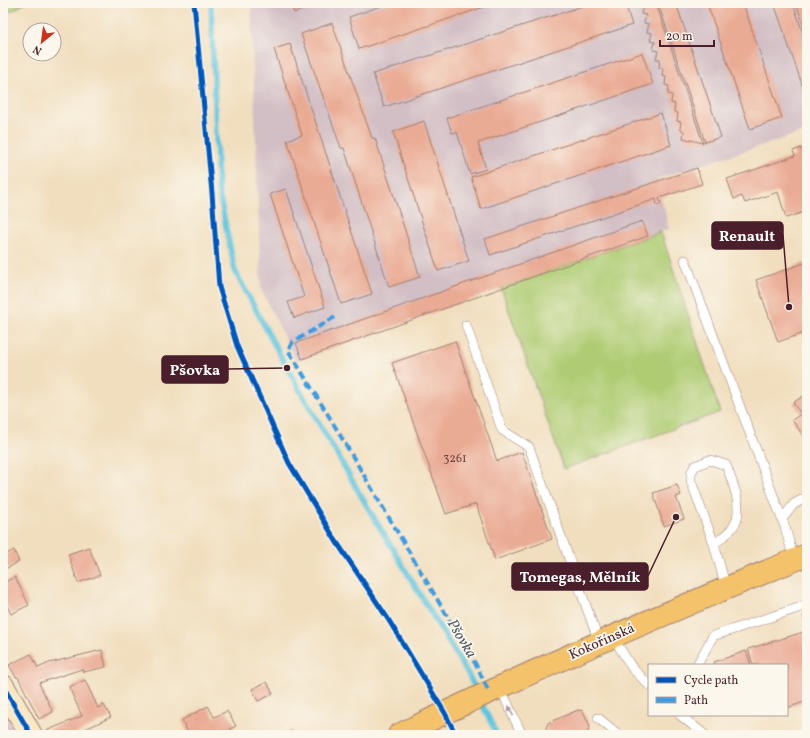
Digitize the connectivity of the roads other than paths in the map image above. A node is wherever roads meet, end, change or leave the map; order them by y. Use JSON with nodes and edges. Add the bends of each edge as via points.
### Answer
{"nodes":[{"id":1,"x":685,"y":260,"type":"dead end"},
{"id":2,"x":466,"y":325,"type":"dead end"},
{"id":3,"x":807,"y":497,"type":"edge"},
{"id":4,"x":782,"y":519,"type":"junction"},
{"id":5,"x":714,"y":544,"type":"junction"},
{"id":6,"x":800,"y":557,"type":"edge"},
{"id":7,"x":726,"y":588,"type":"junction"},
{"id":8,"x":807,"y":605,"type":"edge"},
{"id":9,"x":606,"y":640,"type":"junction"},
{"id":10,"x":698,"y":664,"type":"edge"},
{"id":11,"x":648,"y":684,"type":"edge"},
{"id":12,"x":3,"y":686,"type":"edge"},
{"id":13,"x":494,"y":690,"type":"junction"},
{"id":14,"x":681,"y":716,"type":"edge"},
{"id":15,"x":598,"y":718,"type":"dead end"},
{"id":16,"x":31,"y":735,"type":"edge"},
{"id":17,"x":398,"y":735,"type":"edge"},
{"id":18,"x":522,"y":735,"type":"edge"},
{"id":19,"x":619,"y":735,"type":"edge"},
{"id":20,"x":705,"y":735,"type":"edge"}],
"edges":[{"from":1,"to":4,"type":"lane"},
{"from":2,"to":9,"type":"lane","via":[[502,430],[530,447]]},
{"from":3,"to":4,"type":"lane","via":[[794,504]]},
{"from":4,"to":6,"type":"lane"},
{"from":5,"to":5,"type":"lane","via":[[690,481],[695,466],[710,460],[726,465],[737,496],[737,520]]},
{"from":5,"to":7,"type":"lane"},
{"from":6,"to":7,"type":"main road","name":"Kokořínská"},
{"from":7,"to":9,"type":"main road","name":"Kokořínská"},
{"from":8,"to":10,"type":"lane","via":[[713,636]]},
{"from":9,"to":11,"type":"lane"},
{"from":9,"to":13,"type":"main road","name":"Kokořínská"},
{"from":12,"to":16,"type":"street"},
{"from":13,"to":17,"type":"main road","name":"Kokořínská"},
{"from":18,"to":13,"type":"lane","one_way":true},
{"from":14,"to":20,"type":"lane"},
{"from":15,"to":19,"type":"lane"}]}
